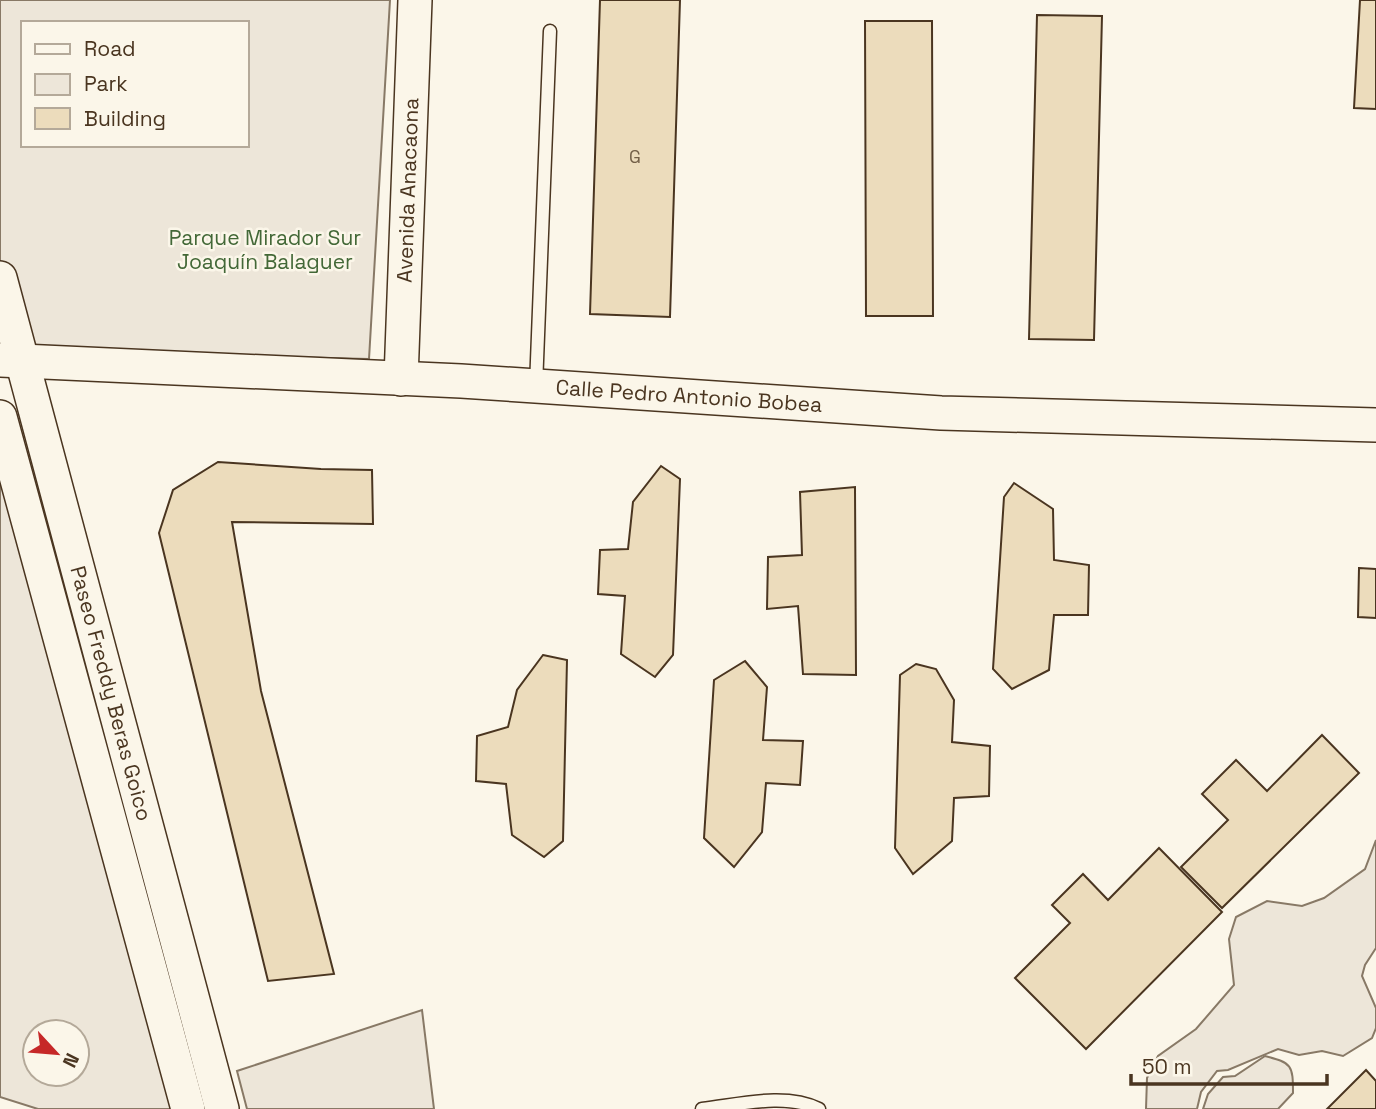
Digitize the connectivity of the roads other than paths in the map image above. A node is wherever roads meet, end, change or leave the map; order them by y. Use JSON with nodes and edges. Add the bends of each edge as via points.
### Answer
{"nodes":[{"id":1,"x":415,"y":0,"type":"edge"},
{"id":2,"x":550,"y":31,"type":"dead end"},
{"id":3,"x":0,"y":278,"type":"edge"},
{"id":4,"x":10,"y":361,"type":"edge"},
{"id":5,"x":401,"y":379,"type":"junction"},
{"id":6,"x":536,"y":386,"type":"junction"},
{"id":7,"x":0,"y":417,"type":"edge"},
{"id":8,"x":1376,"y":425,"type":"edge"},
{"id":9,"x":168,"y":972,"type":"junction"},
{"id":10,"x":188,"y":1109,"type":"edge"},
{"id":11,"x":222,"y":1109,"type":"edge"},
{"id":12,"x":702,"y":1109,"type":"edge"},
{"id":13,"x":819,"y":1109,"type":"edge"}],
"edges":[{"from":1,"to":5,"type":"street","name":"Avenida Anacaona"},
{"from":2,"to":6,"type":"lane"},
{"from":3,"to":4,"type":"street","name":"Paseo Freddy Beras Goico"},
{"from":4,"to":5,"type":"street","name":"Calle Pedro Antonio Bobea"},
{"from":4,"to":9,"type":"street","name":"Paseo Freddy Beras Goico"},
{"from":5,"to":6,"type":"street","name":"Calle Pedro Antonio Bobea"},
{"from":6,"to":8,"type":"street","name":"Calle Pedro Antonio Bobea","via":[[941,413]]},
{"from":7,"to":9,"type":"street","name":"Paseo Freddy Beras Goico"},
{"from":9,"to":10,"type":"street","name":"Paseo Freddy Beras Goico"},
{"from":9,"to":11,"type":"street","name":"Paseo Freddy Beras Goico"},
{"from":12,"to":13,"type":"lane","via":[[797,1101]]}]}
